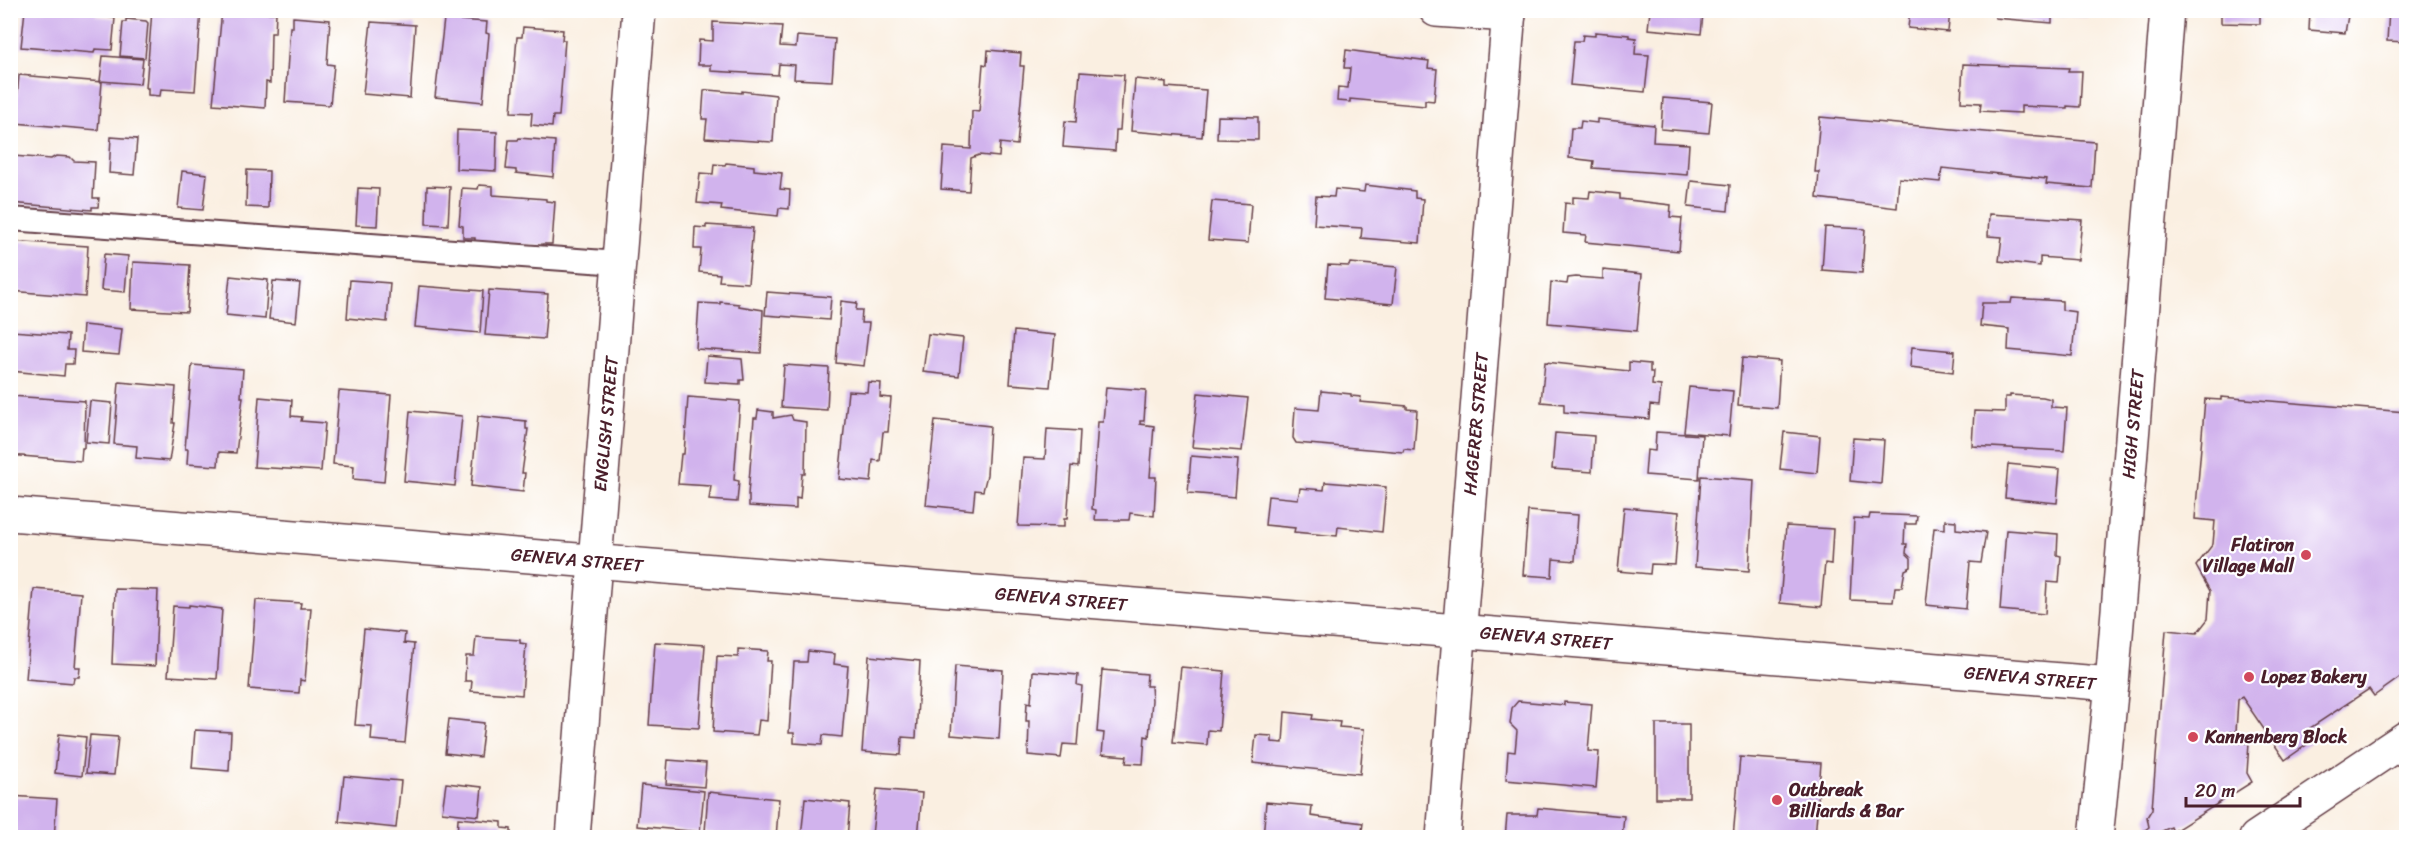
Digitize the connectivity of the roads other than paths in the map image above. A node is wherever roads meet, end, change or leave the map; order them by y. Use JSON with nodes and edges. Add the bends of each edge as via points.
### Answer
{"nodes":[{"id":1,"x":639,"y":10,"type":"edge"},
{"id":2,"x":1436,"y":10,"type":"edge"},
{"id":3,"x":2168,"y":10,"type":"edge"},
{"id":4,"x":1509,"y":13,"type":"edge"},
{"id":5,"x":10,"y":219,"type":"edge"},
{"id":6,"x":619,"y":263,"type":"junction"},
{"id":7,"x":10,"y":514,"type":"edge"},
{"id":8,"x":595,"y":561,"type":"junction"},
{"id":9,"x":1459,"y":631,"type":"junction"},
{"id":10,"x":2112,"y":684,"type":"junction"},
{"id":11,"x":2406,"y":738,"type":"edge"},
{"id":12,"x":573,"y":837,"type":"edge"},
{"id":13,"x":1443,"y":837,"type":"edge"},
{"id":14,"x":2096,"y":837,"type":"edge"},
{"id":15,"x":2256,"y":837,"type":"edge"}],
"edges":[{"from":1,"to":6,"type":"street","name":"ENGLISH STREET"},
{"from":2,"to":4,"type":"street"},
{"from":3,"to":10,"type":"street","name":"HIGH STREET"},
{"from":4,"to":9,"type":"street","name":"HAGERER STREET"},
{"from":5,"to":6,"type":"lane"},
{"from":6,"to":8,"type":"street","name":"ENGLISH STREET"},
{"from":7,"to":8,"type":"street","name":"GENEVA STREET"},
{"from":8,"to":9,"type":"street","name":"GENEVA STREET"},
{"from":8,"to":12,"type":"street","name":"ENGLISH STREET"},
{"from":9,"to":10,"type":"street","name":"GENEVA STREET"},
{"from":9,"to":13,"type":"street","name":"HAGERER STREET"},
{"from":10,"to":14,"type":"street","name":"HIGH STREET"},
{"from":11,"to":15,"type":"street"}]}
